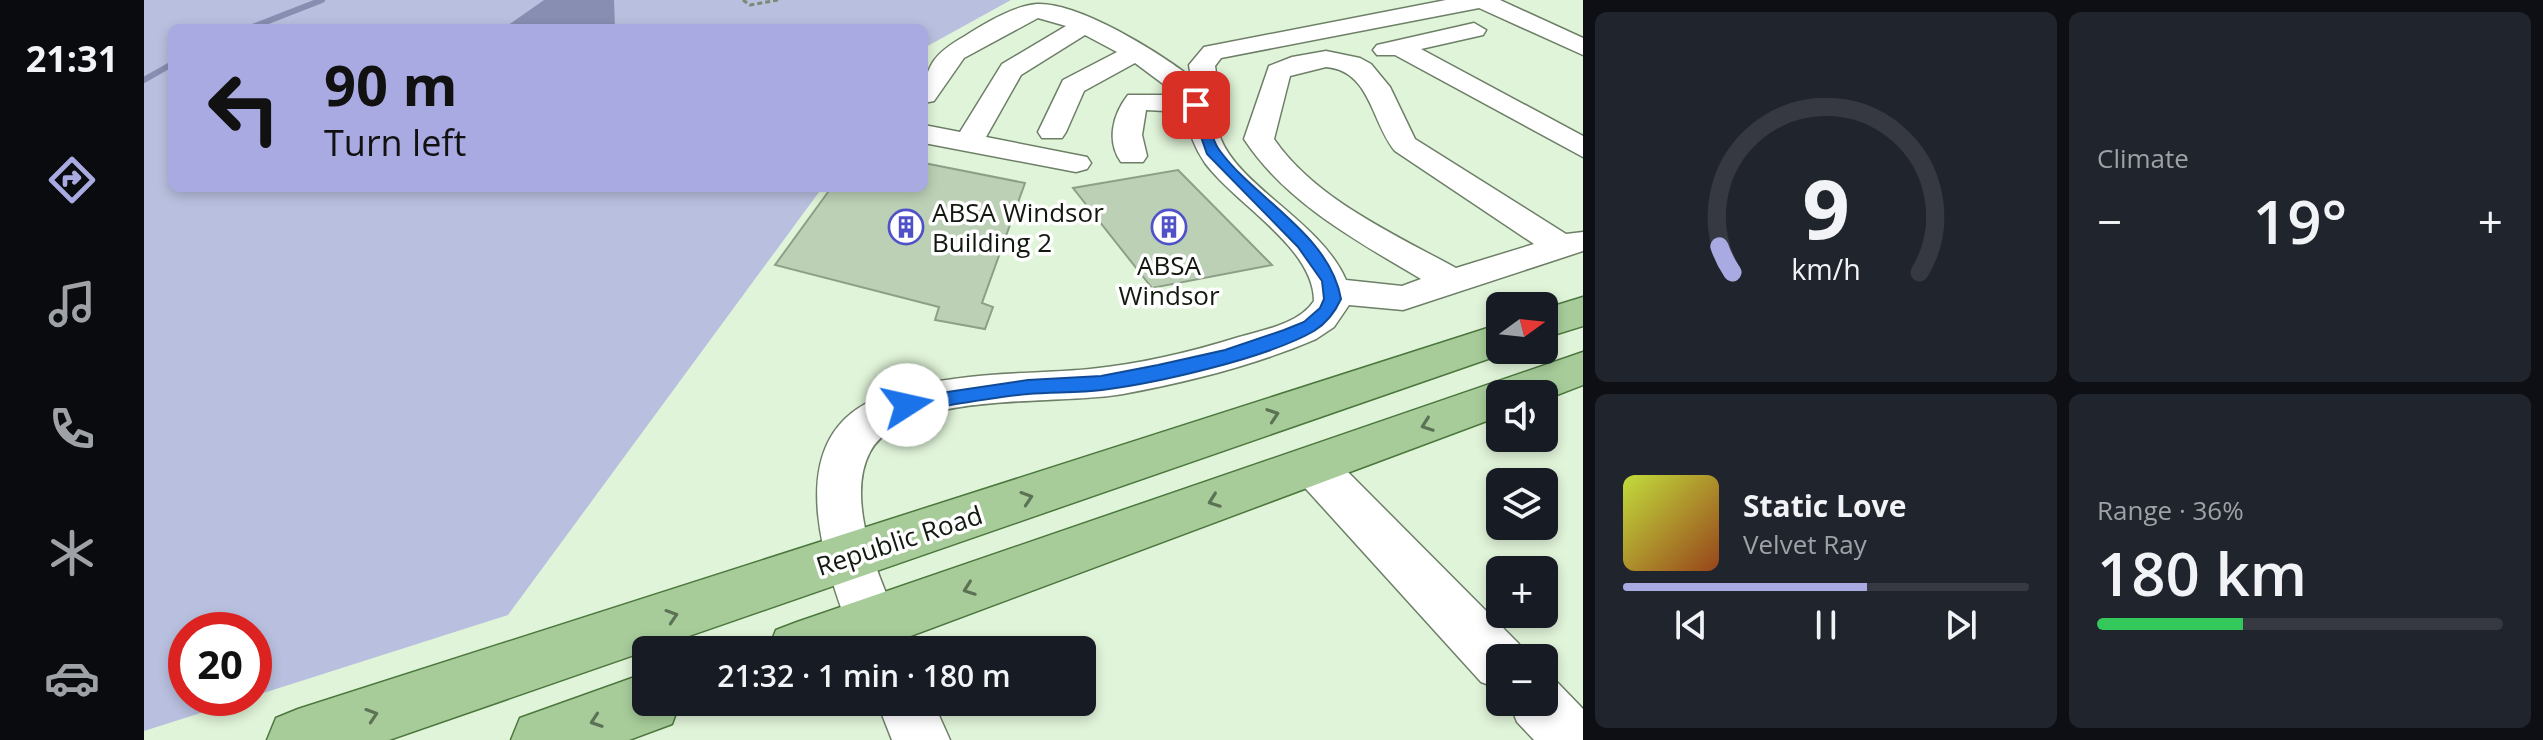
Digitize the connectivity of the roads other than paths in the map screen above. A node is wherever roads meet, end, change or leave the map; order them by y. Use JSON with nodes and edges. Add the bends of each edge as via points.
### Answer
{"nodes":[{"id":1,"x":1481,"y":0,"type":"edge"},
{"id":2,"x":1083,"y":26,"type":"junction"},
{"id":3,"x":1474,"y":30,"type":"dead end"},
{"id":4,"x":1398,"y":47,"type":"junction"},
{"id":5,"x":1583,"y":47,"type":"edge"},
{"id":6,"x":1136,"y":52,"type":"junction"},
{"id":7,"x":1339,"y":60,"type":"junction"},
{"id":8,"x":928,"y":89,"type":"edge"},
{"id":9,"x":1200,"y":91,"type":"junction"},
{"id":10,"x":1052,"y":132,"type":"dead end"},
{"id":11,"x":928,"y":135,"type":"edge"},
{"id":12,"x":968,"y":142,"type":"junction"},
{"id":13,"x":1583,"y":148,"type":"edge"},
{"id":14,"x":1132,"y":156,"type":"dead end"},
{"id":15,"x":1076,"y":163,"type":"dead end"},
{"id":16,"x":1572,"y":242,"type":"edge"},
{"id":17,"x":1451,"y":281,"type":"junction"},
{"id":18,"x":1332,"y":291,"type":"junction"},
{"id":19,"x":1583,"y":311,"type":"edge"},
{"id":20,"x":1558,"y":319,"type":"edge"},
{"id":21,"x":1486,"y":344,"type":"edge"},
{"id":22,"x":1583,"y":368,"type":"edge"},
{"id":23,"x":1550,"y":380,"type":"edge"},
{"id":24,"x":1486,"y":403,"type":"edge"},
{"id":25,"x":1313,"y":466,"type":"junction"},
{"id":26,"x":846,"y":558,"type":"junction"},
{"id":27,"x":878,"y":636,"type":"edge"},
{"id":28,"x":881,"y":636,"type":"edge"},
{"id":29,"x":1486,"y":648,"type":"edge"},
{"id":30,"x":632,"y":708,"type":"edge"},
{"id":31,"x":911,"y":716,"type":"edge"},
{"id":32,"x":1550,"y":716,"type":"edge"},
{"id":33,"x":298,"y":740,"type":"edge"},
{"id":34,"x":542,"y":740,"type":"edge"},
{"id":35,"x":921,"y":740,"type":"edge"},
{"id":36,"x":1573,"y":740,"type":"edge"}],
"edges":[{"from":1,"to":5,"type":"street"},
{"from":1,"to":9,"type":"street","via":[[1221,50],[1206,57]]},
{"from":2,"to":6,"type":"street"},
{"from":2,"to":8,"type":"street","via":[[1050,11],[1028,14],[954,53]]},
{"from":2,"to":12,"type":"street","via":[[1011,70]]},
{"from":3,"to":4,"type":"street"},
{"from":4,"to":7,"type":"street"},
{"from":4,"to":13,"type":"street"},
{"from":6,"to":9,"type":"street"},
{"from":6,"to":10,"type":"street","via":[[1072,86]]},
{"from":7,"to":16,"type":"street","via":[[1371,79],[1392,131],[1405,145]]},
{"from":7,"to":17,"type":"street","via":[[1295,63],[1278,72],[1259,139],[1268,158],[1335,209]]},
{"from":9,"to":14,"type":"street","via":[[1138,101],[1130,109],[1127,137]]},
{"from":9,"to":18,"type":"street","via":[[1212,151],[1303,243]]},
{"from":11,"to":12,"type":"street"},
{"from":12,"to":15,"type":"street"},
{"from":16,"to":17,"type":"street"},
{"from":17,"to":18,"type":"street","via":[[1403,298]]},
{"from":18,"to":26,"type":"street","via":[[1327,311],[1310,326],[1227,356],[1101,383],[924,401],[884,413],[859,433],[843,468]]},
{"from":19,"to":20,"type":"main road"},
{"from":26,"to":21,"type":"main road","name":"Republic Road","one_way":true},
{"from":22,"to":23,"type":"main road"},
{"from":24,"to":25,"type":"main road","one_way":true},
{"from":25,"to":28,"type":"main road","one_way":true},
{"from":25,"to":29,"type":"street"},
{"from":26,"to":27,"type":"street"},
{"from":33,"to":26,"type":"main road","name":"Republic Road","one_way":true},
{"from":30,"to":34,"type":"main road","one_way":true},
{"from":31,"to":35,"type":"street"},
{"from":32,"to":36,"type":"street"}]}
